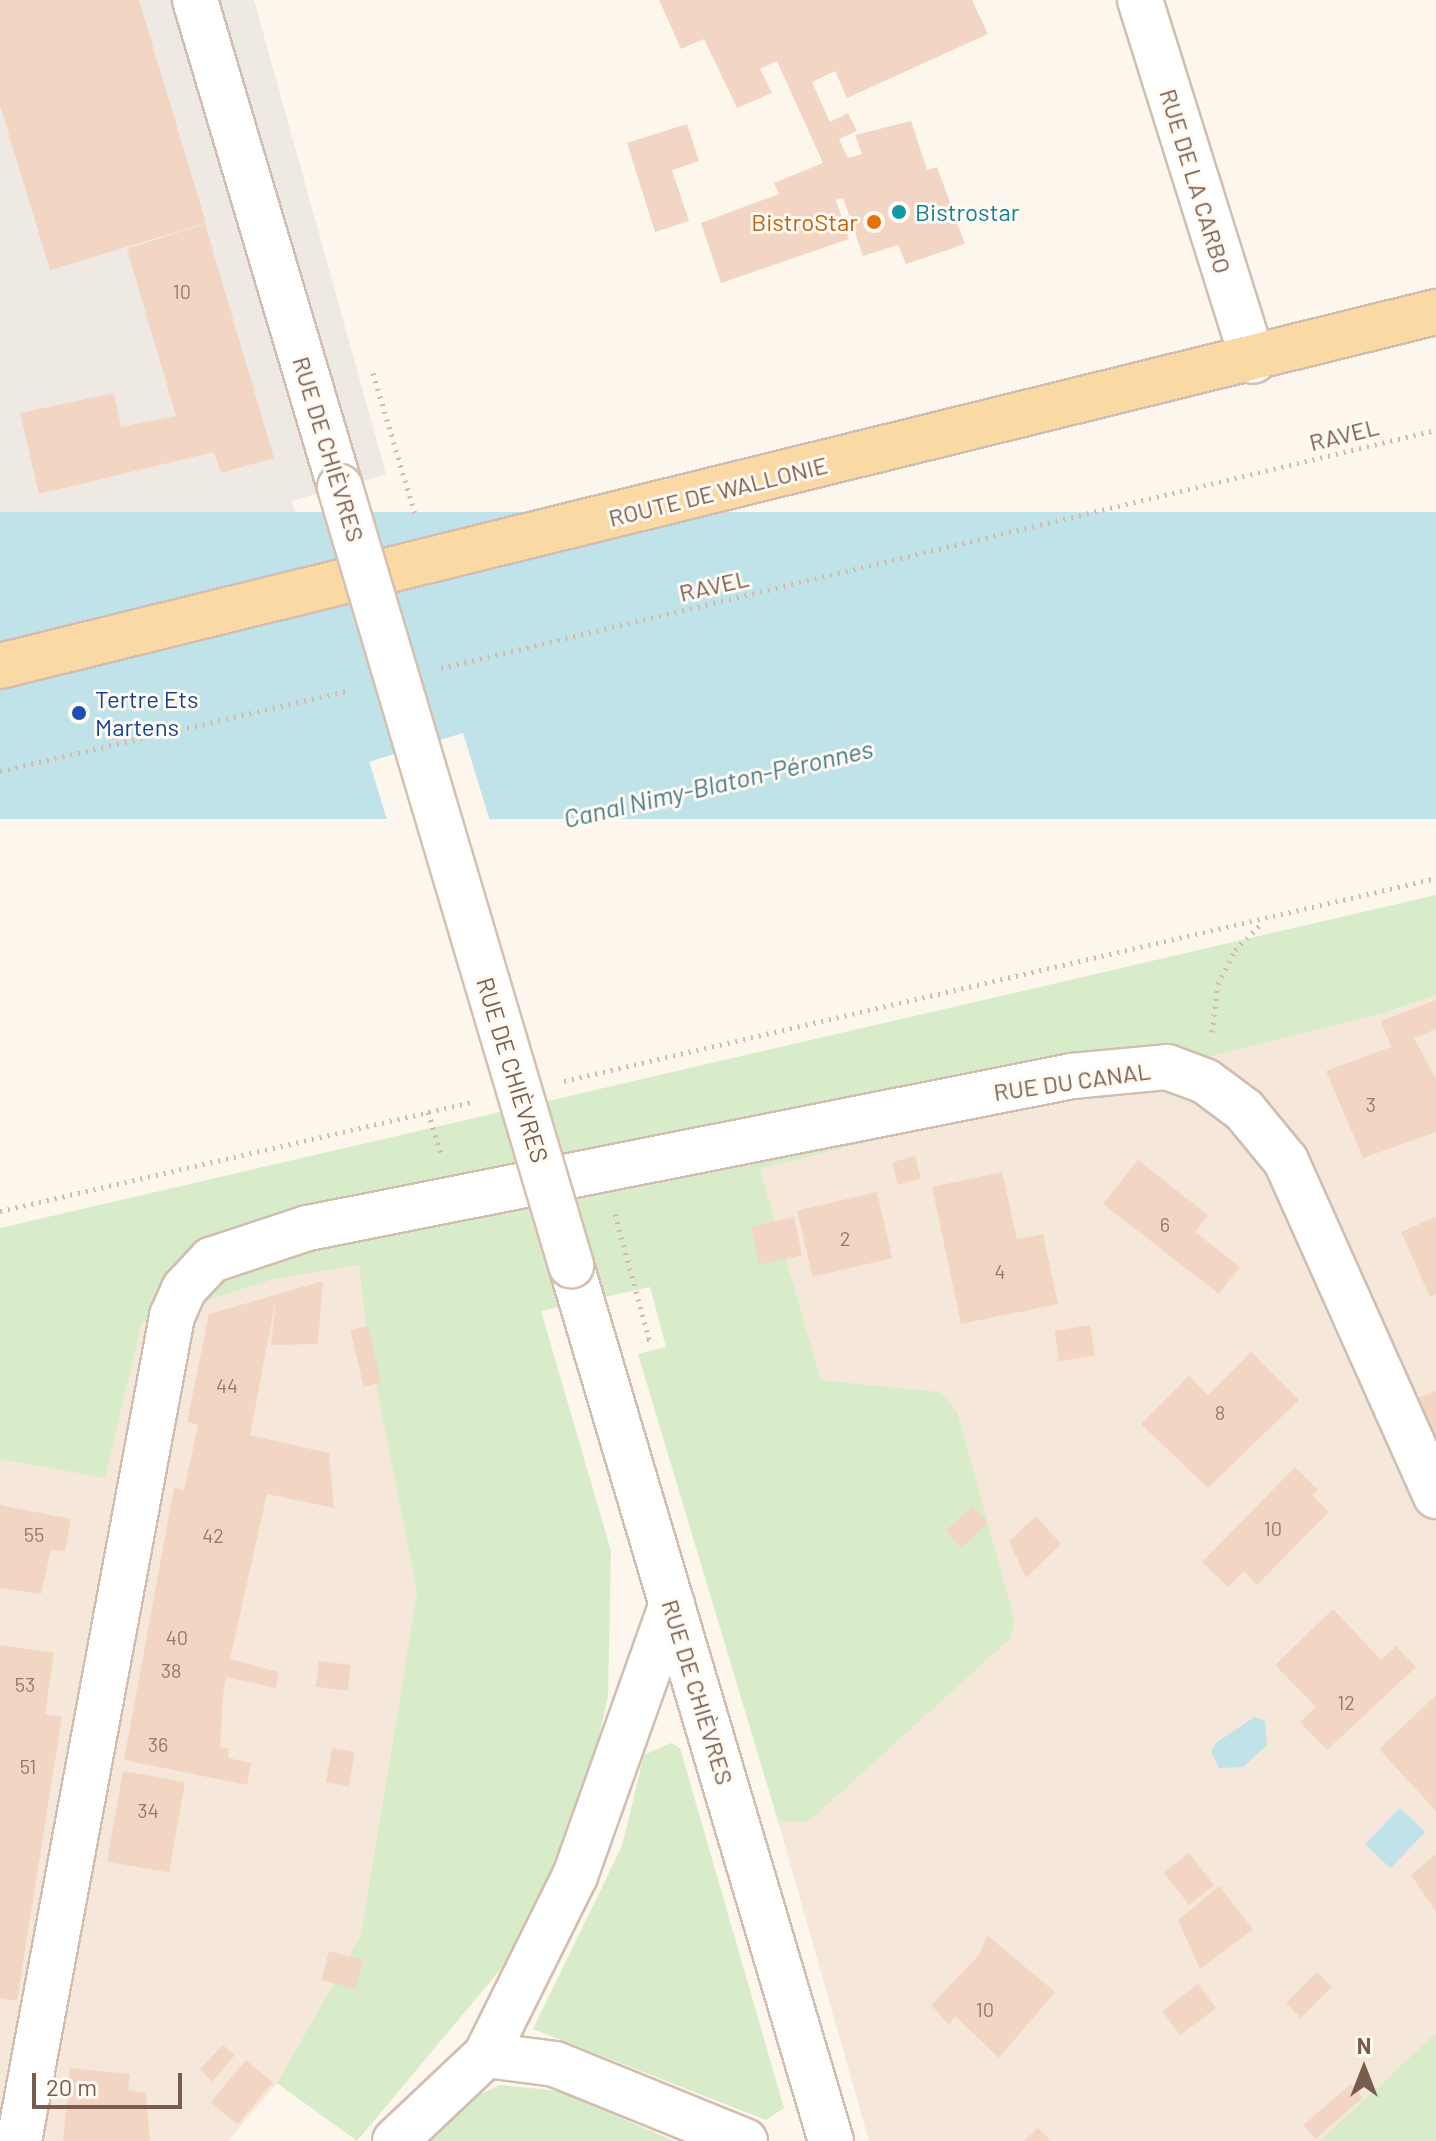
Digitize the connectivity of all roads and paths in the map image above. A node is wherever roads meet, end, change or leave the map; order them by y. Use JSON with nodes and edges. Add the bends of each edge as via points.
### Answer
{"nodes":[{"id":1,"x":195,"y":0,"type":"edge"},
{"id":2,"x":1140,"y":0,"type":"edge"},
{"id":3,"x":1436,"y":312,"type":"edge"},
{"id":4,"x":1253,"y":361,"type":"junction"},
{"id":5,"x":373,"y":373,"type":"dead end"},
{"id":6,"x":1436,"y":430,"type":"edge"},
{"id":7,"x":429,"y":561,"type":"junction"},
{"id":8,"x":0,"y":666,"type":"edge"},
{"id":9,"x":433,"y":670,"type":"dead end"},
{"id":10,"x":356,"y":688,"type":"dead end"},
{"id":11,"x":0,"y":771,"type":"edge"},
{"id":12,"x":1436,"y":878,"type":"edge"},
{"id":13,"x":1264,"y":921,"type":"junction"},
{"id":14,"x":1211,"y":1043,"type":"dead end"},
{"id":15,"x":549,"y":1084,"type":"dead end"},
{"id":16,"x":489,"y":1098,"type":"dead end"},
{"id":17,"x":0,"y":1211,"type":"edge"},
{"id":18,"x":621,"y":1235,"type":"dead end"},
{"id":19,"x":644,"y":1317,"type":"dead end"},
{"id":20,"x":1436,"y":1496,"type":"edge"},
{"id":21,"x":672,"y":1604,"type":"junction"},
{"id":22,"x":486,"y":2055,"type":"junction"},
{"id":23,"x":19,"y":2141,"type":"edge"},
{"id":24,"x":395,"y":2141,"type":"edge"},
{"id":25,"x":745,"y":2141,"type":"edge"},
{"id":26,"x":831,"y":2141,"type":"edge"}],
"edges":[{"from":1,"to":21,"type":"street","name":"RUE DE CHIÈVRES","bridge":true},
{"from":2,"to":4,"type":"street","name":"RUE DE LA CARBO"},
{"from":3,"to":4,"type":"main road","name":"ROUTE DE WALLONIE"},
{"from":4,"to":7,"type":"main road","name":"ROUTE DE WALLONIE"},
{"from":5,"to":7,"type":"path"},
{"from":6,"to":9,"type":"path","name":"RAVEL"},
{"from":7,"to":8,"type":"main road","name":"ROUTE DE WALLONIE"},
{"from":10,"to":11,"type":"path"},
{"from":12,"to":13,"type":"path"},
{"from":13,"to":14,"type":"path","via":[[1235,950],[1218,984]]},
{"from":13,"to":15,"type":"path"},
{"from":16,"to":17,"type":"path"},
{"from":18,"to":19,"type":"path"},
{"from":20,"to":23,"type":"street","name":"RUE DU CANAL","via":[[1286,1161],[1244,1110],[1205,1081],[1167,1067],[1072,1076],[308,1228],[211,1260],[184,1289],[172,1316]]},
{"from":21,"to":22,"type":"street","via":[[575,1876]]},
{"from":21,"to":26,"type":"street","name":"RUE DE CHIÈVRES"},
{"from":22,"to":24,"type":"street"},
{"from":22,"to":25,"type":"street","via":[[555,2064]]}]}
